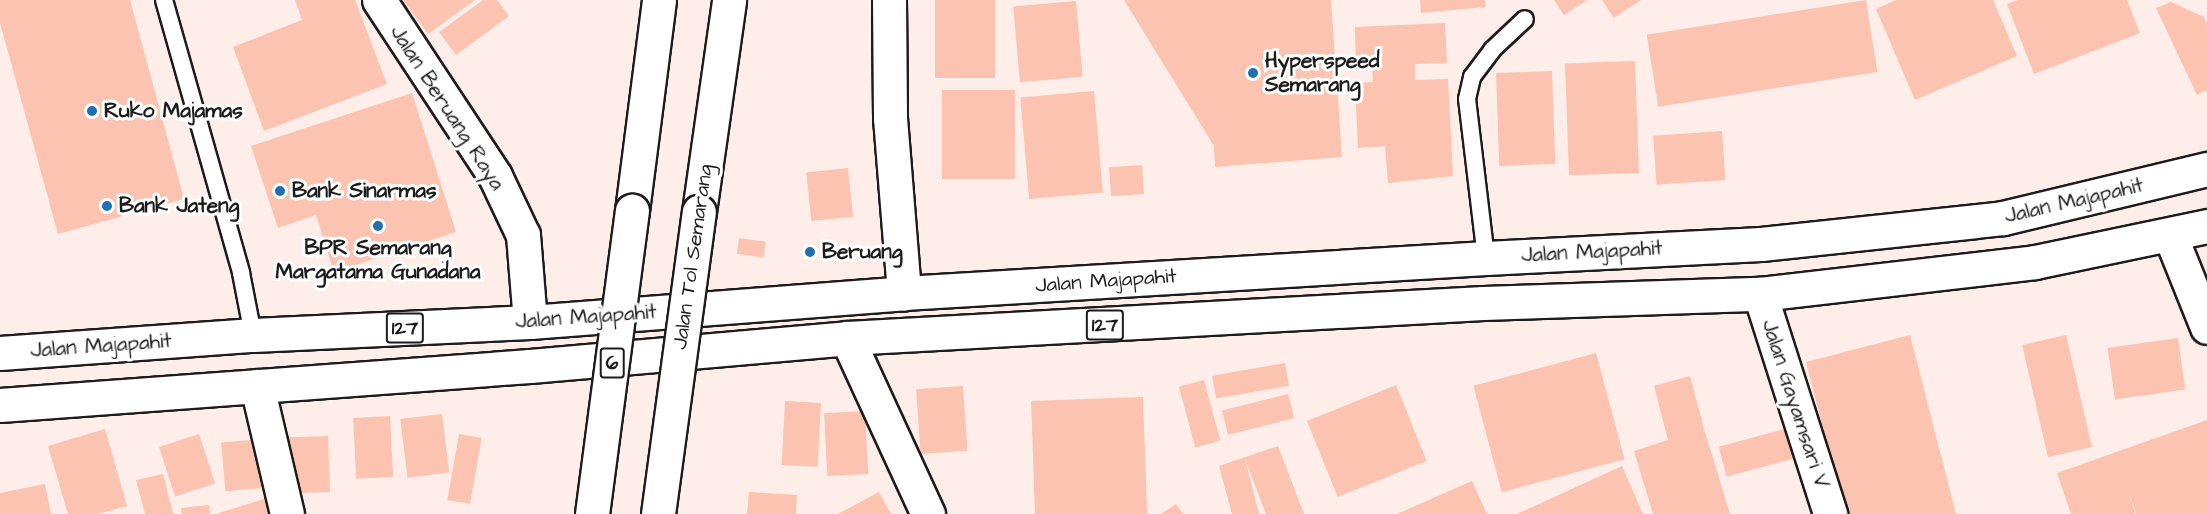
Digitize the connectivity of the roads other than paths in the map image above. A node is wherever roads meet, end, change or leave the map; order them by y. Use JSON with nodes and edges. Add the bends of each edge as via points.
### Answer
{"nodes":[{"id":1,"x":164,"y":0,"type":"edge"},
{"id":2,"x":379,"y":0,"type":"edge"},
{"id":3,"x":659,"y":0,"type":"edge"},
{"id":4,"x":729,"y":0,"type":"edge"},
{"id":5,"x":889,"y":0,"type":"edge"},
{"id":6,"x":1525,"y":19,"type":"dead end"},
{"id":7,"x":2207,"y":169,"type":"edge"},
{"id":8,"x":2207,"y":226,"type":"edge"},
{"id":9,"x":2170,"y":235,"type":"junction"},
{"id":10,"x":1486,"y":258,"type":"junction"},
{"id":11,"x":904,"y":294,"type":"junction"},
{"id":12,"x":1760,"y":294,"type":"junction"},
{"id":13,"x":530,"y":322,"type":"junction"},
{"id":14,"x":2207,"y":327,"type":"edge"},
{"id":15,"x":253,"y":335,"type":"junction"},
{"id":16,"x":847,"y":338,"type":"junction"},
{"id":17,"x":0,"y":353,"type":"edge"},
{"id":18,"x":257,"y":386,"type":"junction"},
{"id":19,"x":0,"y":405,"type":"edge"},
{"id":20,"x":287,"y":514,"type":"edge"},
{"id":21,"x":592,"y":514,"type":"edge"},
{"id":22,"x":658,"y":514,"type":"edge"},
{"id":23,"x":928,"y":514,"type":"edge"},
{"id":24,"x":1830,"y":514,"type":"edge"}],
"edges":[{"from":1,"to":15,"type":"lane","via":[[241,273]]},
{"from":2,"to":13,"type":"main road","name":"Jalan Beruang Raya","via":[[495,176],[523,235]]},
{"from":3,"to":21,"type":"main road","number":"6","bridge":true},
{"from":4,"to":22,"type":"main road","name":"Jalan Tol Semarang","bridge":true},
{"from":5,"to":11,"type":"main road","via":[[890,118]]},
{"from":6,"to":10,"type":"lane","via":[[1479,68],[1467,99]]},
{"from":7,"to":10,"type":"main road","name":"Jalan Majapahit","number":"127","via":[[2003,219],[1761,244]]},
{"from":8,"to":9,"type":"main road","name":"Jalan Majapahit","number":"127"},
{"from":9,"to":12,"type":"main road","name":"Jalan Majapahit","number":"127","via":[[2035,261]]},
{"from":9,"to":14,"type":"main road"},
{"from":10,"to":11,"type":"main road","name":"Jalan Majapahit","number":"127"},
{"from":11,"to":13,"type":"main road","name":"Jalan Majapahit","number":"127"},
{"from":12,"to":16,"type":"main road","name":"Jalan Majapahit","number":"127","via":[[1483,303]]},
{"from":12,"to":24,"type":"main road","name":"Jalan Gayamsari V"},
{"from":13,"to":15,"type":"main road","name":"Jalan Majapahit","number":"127"},
{"from":15,"to":17,"type":"main road","name":"Jalan Majapahit","number":"127"},
{"from":16,"to":18,"type":"main road","name":"Jalan Majapahit","number":"127"},
{"from":16,"to":23,"type":"main road"},
{"from":18,"to":19,"type":"main road","name":"Jalan Majapahit","number":"127"},
{"from":18,"to":20,"type":"main road"}]}
